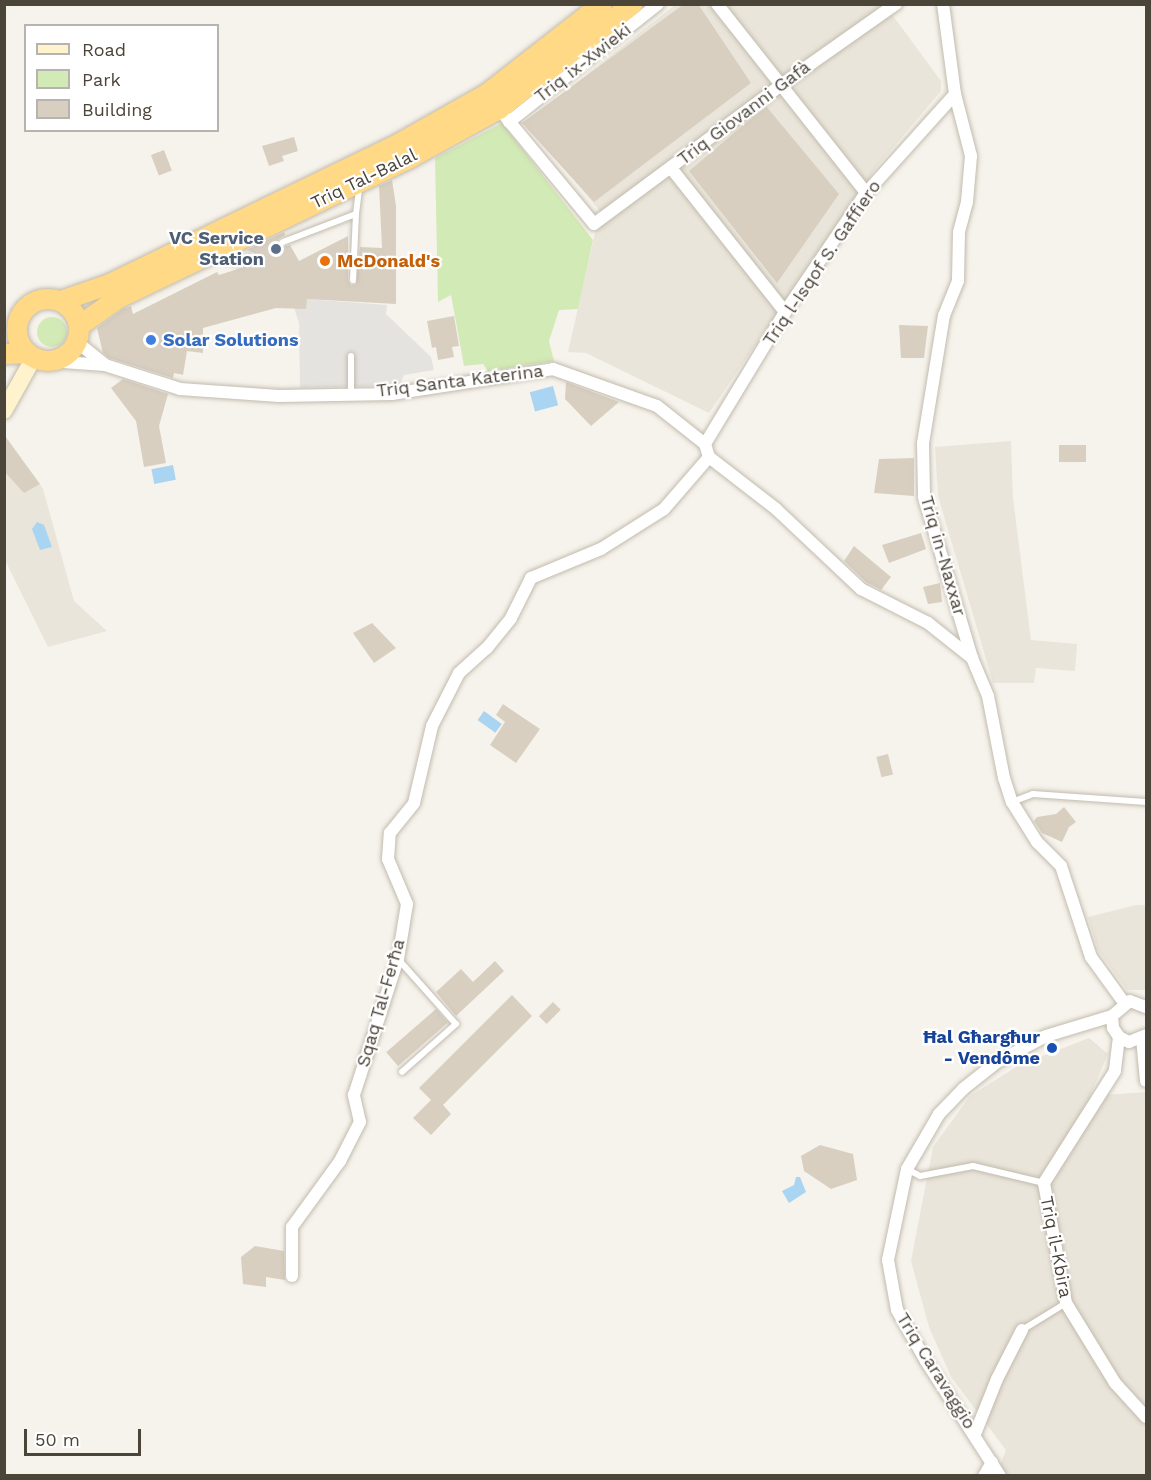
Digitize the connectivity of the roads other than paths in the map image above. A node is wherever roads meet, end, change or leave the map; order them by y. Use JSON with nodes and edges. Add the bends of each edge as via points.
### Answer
{"nodes":[{"id":1,"x":602,"y":4,"type":"edge"},
{"id":2,"x":633,"y":4,"type":"edge"},
{"id":3,"x":658,"y":4,"type":"edge"},
{"id":4,"x":717,"y":4,"type":"edge"},
{"id":5,"x":896,"y":4,"type":"edge"},
{"id":6,"x":943,"y":4,"type":"edge"},
{"id":7,"x":782,"y":85,"type":"junction"},
{"id":8,"x":955,"y":94,"type":"junction"},
{"id":9,"x":504,"y":116,"type":"junction"},
{"id":10,"x":671,"y":168,"type":"junction"},
{"id":11,"x":359,"y":182,"type":"junction"},
{"id":12,"x":866,"y":193,"type":"junction"},
{"id":13,"x":356,"y":214,"type":"junction"},
{"id":14,"x":283,"y":242,"type":"dead end"},
{"id":15,"x":205,"y":255,"type":"junction"},
{"id":16,"x":251,"y":257,"type":"dead end"},
{"id":17,"x":353,"y":280,"type":"dead end"},
{"id":18,"x":61,"y":301,"type":"junction"},
{"id":19,"x":785,"y":312,"type":"junction"},
{"id":20,"x":11,"y":324,"type":"edge"},
{"id":21,"x":78,"y":334,"type":"junction"},
{"id":22,"x":4,"y":354,"type":"edge"},
{"id":23,"x":351,"y":356,"type":"dead end"},
{"id":24,"x":37,"y":357,"type":"junction"},
{"id":25,"x":105,"y":365,"type":"junction"},
{"id":26,"x":351,"y":393,"type":"junction"},
{"id":27,"x":4,"y":411,"type":"edge"},
{"id":28,"x":705,"y":444,"type":"junction"},
{"id":29,"x":709,"y":457,"type":"junction"},
{"id":30,"x":972,"y":658,"type":"junction"},
{"id":31,"x":1012,"y":802,"type":"junction"},
{"id":32,"x":1146,"y":802,"type":"edge"},
{"id":33,"x":398,"y":958,"type":"junction"},
{"id":34,"x":1125,"y":1004,"type":"junction"},
{"id":35,"x":1146,"y":1006,"type":"edge"},
{"id":36,"x":1112,"y":1016,"type":"junction"},
{"id":37,"x":1144,"y":1036,"type":"edge"},
{"id":38,"x":1119,"y":1037,"type":"junction"},
{"id":39,"x":402,"y":1072,"type":"dead end"},
{"id":40,"x":1146,"y":1081,"type":"edge"},
{"id":41,"x":907,"y":1169,"type":"junction"},
{"id":42,"x":1044,"y":1183,"type":"junction"},
{"id":43,"x":292,"y":1276,"type":"dead end"},
{"id":44,"x":1066,"y":1303,"type":"junction"},
{"id":45,"x":1022,"y":1330,"type":"joint"},
{"id":46,"x":1146,"y":1417,"type":"edge"},
{"id":47,"x":975,"y":1434,"type":"junction"},
{"id":48,"x":992,"y":1462,"type":"junction"},
{"id":49,"x":984,"y":1476,"type":"edge"},
{"id":50,"x":1000,"y":1476,"type":"edge"}],
"edges":[{"from":1,"to":18,"type":"highway","name":"Triq Tal-Balal","via":[[487,94],[400,143],[110,284]]},
{"from":2,"to":9,"type":"highway","name":"Triq Tal-Balal"},
{"from":3,"to":9,"type":"street","name":"Triq ix-Xwieki"},
{"from":4,"to":7,"type":"street"},
{"from":5,"to":7,"type":"street","name":"Triq Giovanni Gafà"},
{"from":6,"to":8,"type":"street","name":"Triq in-Naxxar"},
{"from":7,"to":10,"type":"street","name":"Triq Giovanni Gafà"},
{"from":7,"to":12,"type":"street"},
{"from":8,"to":12,"type":"street","name":"Triq l-Isqof S. Gaffiero"},
{"from":8,"to":30,"type":"street","name":"Triq in-Naxxar","via":[[971,156],[970,183],[959,232],[958,281],[944,315],[923,443],[924,497]]},
{"from":9,"to":10,"type":"street","name":"Triq Giovanni Gafà","via":[[594,224]]},
{"from":9,"to":11,"type":"highway","name":"Triq Tal-Balal"},
{"from":10,"to":19,"type":"street"},
{"from":11,"to":13,"type":"lane"},
{"from":11,"to":15,"type":"highway","name":"Triq Tal-Balal"},
{"from":12,"to":19,"type":"street","name":"Triq l-Isqof S. Gaffiero"},
{"from":13,"to":14,"type":"lane"},
{"from":13,"to":17,"type":"lane"},
{"from":15,"to":16,"type":"lane","via":[[239,263]]},
{"from":15,"to":21,"type":"highway","name":"Triq Tal-Balal","via":[[117,299]]},
{"from":18,"to":20,"type":"highway","name":"Triq Tal-Balal","via":[[37,300]]},
{"from":18,"to":21,"type":"highway","via":[[74,312]]},
{"from":19,"to":28,"type":"street","name":"Triq l-Isqof S. Gaffiero"},
{"from":20,"to":24,"type":"highway","name":"Triq Tal-Balal","via":[[18,339]]},
{"from":21,"to":24,"type":"highway","name":"Triq Tal-Balal","via":[[64,356]]},
{"from":21,"to":25,"type":"street","name":"Triq Santa Katerina"},
{"from":22,"to":24,"type":"highway"},
{"from":23,"to":26,"type":"lane"},
{"from":24,"to":25,"type":"street","name":"Triq Santa Katerina"},
{"from":24,"to":27,"type":"main road"},
{"from":25,"to":26,"type":"street","name":"Triq Santa Katerina","via":[[180,389],[279,396]]},
{"from":26,"to":28,"type":"street","name":"Triq Santa Katerina","via":[[392,394],[553,369],[657,406]]},
{"from":28,"to":29,"type":"street"},
{"from":29,"to":30,"type":"street","via":[[776,508],[861,589],[928,623]]},
{"from":29,"to":33,"type":"street","name":"Sqaq Tal-Ferħa","via":[[664,509],[601,549],[531,578],[511,618],[487,648],[459,673],[432,726],[414,803],[390,833],[388,859],[407,904]]},
{"from":30,"to":31,"type":"street","name":"Triq in-Naxxar","via":[[988,696]]},
{"from":31,"to":32,"type":"lane","via":[[1033,794]]},
{"from":31,"to":34,"type":"street","name":"Triq in-Naxxar","via":[[1037,842],[1061,866],[1091,957]]},
{"from":33,"to":39,"type":"lane","via":[[456,1024]]},
{"from":33,"to":43,"type":"street","name":"Sqaq Tal-Ferħa","via":[[354,1095],[360,1122],[340,1161],[292,1227]]},
{"from":34,"to":35,"type":"street","via":[[1130,1001]]},
{"from":34,"to":36,"type":"street"},
{"from":36,"to":38,"type":"street"},
{"from":36,"to":41,"type":"street","name":"Triq Caravaggio","via":[[1046,1036],[997,1062],[939,1114]]},
{"from":37,"to":38,"type":"street","via":[[1129,1042]]},
{"from":37,"to":40,"type":"street"},
{"from":38,"to":42,"type":"street","name":"Triq il-Kbira","via":[[1115,1071]]},
{"from":41,"to":42,"type":"lane","via":[[920,1176],[973,1166]]},
{"from":41,"to":47,"type":"street","name":"Triq Caravaggio","via":[[888,1260],[897,1310]]},
{"from":42,"to":44,"type":"street","name":"Triq il-Kbira"},
{"from":44,"to":45,"type":"lane"},
{"from":44,"to":46,"type":"street","name":"Triq il-Kbira","via":[[1115,1383]]},
{"from":45,"to":47,"type":"street"},
{"from":47,"to":48,"type":"street","name":"Triq Caravaggio"},
{"from":48,"to":49,"type":"street"},
{"from":48,"to":50,"type":"street","name":"Triq Caravaggio"}]}
